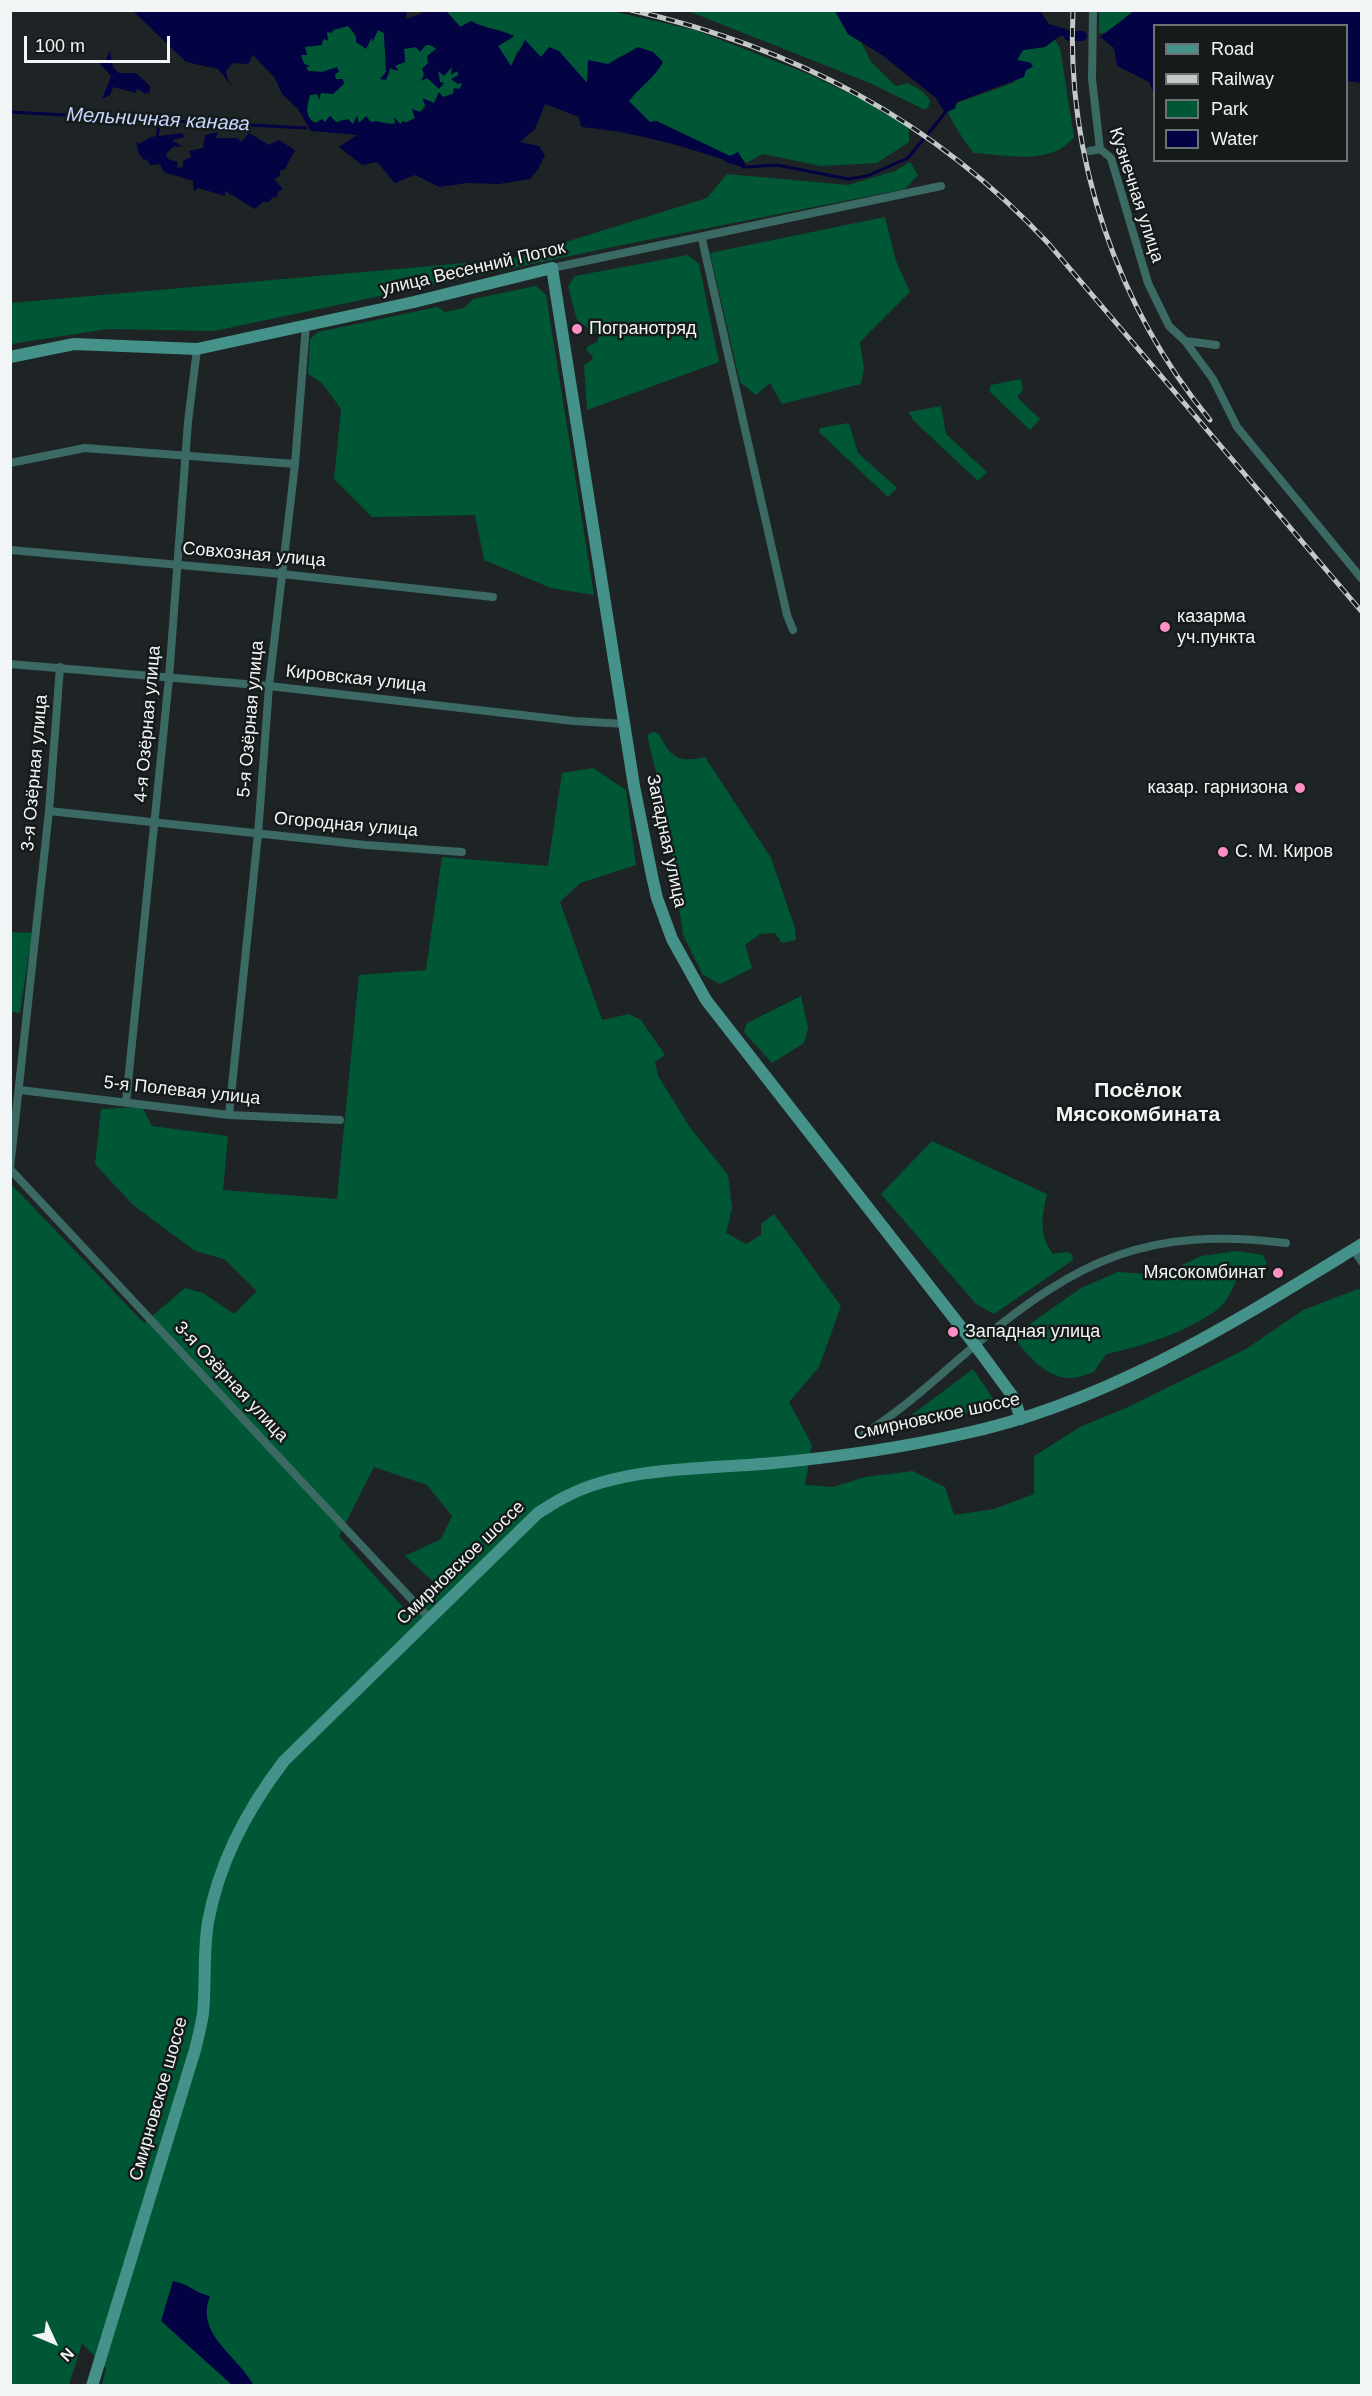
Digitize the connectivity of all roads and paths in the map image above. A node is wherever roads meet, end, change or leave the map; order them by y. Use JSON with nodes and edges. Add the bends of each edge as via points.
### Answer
{"nodes":[{"id":1,"x":1093,"y":10,"type":"edge"},
{"id":2,"x":1100,"y":149,"type":"junction"},
{"id":3,"x":1090,"y":152,"type":"dead end"},
{"id":4,"x":941,"y":186,"type":"dead end"},
{"id":5,"x":702,"y":239,"type":"junction"},
{"id":6,"x":552,"y":268,"type":"junction"},
{"id":7,"x":306,"y":325,"type":"junction"},
{"id":8,"x":1185,"y":341,"type":"junction"},
{"id":9,"x":1216,"y":345,"type":"dead end"},
{"id":10,"x":196,"y":349,"type":"junction"},
{"id":11,"x":10,"y":357,"type":"edge"},
{"id":12,"x":185,"y":455,"type":"junction"},
{"id":13,"x":10,"y":464,"type":"edge"},
{"id":14,"x":295,"y":464,"type":"junction"},
{"id":15,"x":10,"y":550,"type":"edge"},
{"id":16,"x":178,"y":565,"type":"junction"},
{"id":17,"x":282,"y":574,"type":"junction"},
{"id":18,"x":1362,"y":579,"type":"edge"},
{"id":19,"x":493,"y":597,"type":"dead end"},
{"id":20,"x":793,"y":630,"type":"dead end"},
{"id":21,"x":10,"y":664,"type":"edge"},
{"id":22,"x":60,"y":667,"type":"junction"},
{"id":23,"x":169,"y":678,"type":"junction"},
{"id":24,"x":269,"y":686,"type":"junction"},
{"id":25,"x":625,"y":724,"type":"junction"},
{"id":26,"x":49,"y":811,"type":"junction"},
{"id":27,"x":155,"y":822,"type":"junction"},
{"id":28,"x":258,"y":834,"type":"junction"},
{"id":29,"x":462,"y":852,"type":"dead end"},
{"id":30,"x":20,"y":1090,"type":"junction"},
{"id":31,"x":126,"y":1102,"type":"junction"},
{"id":32,"x":229,"y":1115,"type":"junction"},
{"id":33,"x":340,"y":1120,"type":"dead end"},
{"id":34,"x":10,"y":1169,"type":"edge"},
{"id":35,"x":1286,"y":1243,"type":"dead end"},
{"id":36,"x":1357,"y":1246,"type":"edge"},
{"id":37,"x":1362,"y":1262,"type":"edge"},
{"id":38,"x":975,"y":1345,"type":"junction"},
{"id":39,"x":1021,"y":1419,"type":"junction"},
{"id":40,"x":864,"y":1434,"type":"dead end"},
{"id":41,"x":429,"y":1618,"type":"junction"},
{"id":42,"x":92,"y":2385,"type":"edge"}],
"edges":[{"from":1,"to":2,"type":"street","name":"Кузнечная улица","via":[[1092,79]]},
{"from":2,"to":3,"type":"street"},
{"from":2,"to":8,"type":"street","name":"Кузнечная улица","via":[[1111,158],[1148,283],[1169,326]]},
{"from":4,"to":5,"type":"street","name":"улица Весенний Поток"},
{"from":5,"to":6,"type":"street","name":"улица Весенний Поток"},
{"from":5,"to":20,"type":"street"},
{"from":6,"to":7,"type":"main road","name":"улица Весенний Поток"},
{"from":6,"to":25,"type":"main road","name":"Западная улица"},
{"from":7,"to":10,"type":"main road","name":"улица Весенний Поток"},
{"from":7,"to":14,"type":"street","name":"5-я Озёрная улица"},
{"from":8,"to":9,"type":"street"},
{"from":8,"to":18,"type":"street","name":"Кузнечная улица","via":[[1213,379],[1237,427]]},
{"from":10,"to":11,"type":"main road","name":"улица Весенний Поток","via":[[74,344]]},
{"from":10,"to":12,"type":"street","name":"4-я Озёрная улица"},
{"from":12,"to":13,"type":"street","via":[[85,447]]},
{"from":12,"to":14,"type":"street"},
{"from":12,"to":16,"type":"street","name":"4-я Озёрная улица"},
{"from":14,"to":17,"type":"street","name":"5-я Озёрная улица"},
{"from":15,"to":16,"type":"street","name":"Совхозная улица"},
{"from":16,"to":17,"type":"street","name":"Совхозная улица"},
{"from":16,"to":23,"type":"street","name":"4-я Озёрная улица"},
{"from":17,"to":19,"type":"street","name":"Совхозная улица"},
{"from":17,"to":24,"type":"street","name":"5-я Озёрная улица"},
{"from":21,"to":22,"type":"street","name":"Кировская улица"},
{"from":22,"to":23,"type":"street","name":"Кировская улица"},
{"from":22,"to":26,"type":"street","name":"3-я Озёрная улица"},
{"from":23,"to":24,"type":"street","name":"Кировская улица"},
{"from":23,"to":27,"type":"street","name":"4-я Озёрная улица"},
{"from":24,"to":25,"type":"street","name":"Кировская улица"},
{"from":24,"to":28,"type":"street","name":"5-я Озёрная улица"},
{"from":25,"to":38,"type":"main road","name":"Западная улица","via":[[657,898],[682,960],[706,1000]]},
{"from":26,"to":27,"type":"street","name":"Огородная улица"},
{"from":26,"to":30,"type":"street","name":"3-я Озёрная улица"},
{"from":27,"to":28,"type":"street","name":"Огородная улица"},
{"from":27,"to":31,"type":"street","name":"4-я Озёрная улица"},
{"from":28,"to":29,"type":"street","name":"Огородная улица"},
{"from":28,"to":32,"type":"street","name":"5-я Озёрная улица"},
{"from":30,"to":31,"type":"street","name":"5-я Полевая улица"},
{"from":30,"to":34,"type":"street","name":"3-я Озёрная улица"},
{"from":31,"to":32,"type":"street","name":"5-я Полевая улица"},
{"from":32,"to":33,"type":"street","name":"5-я Полевая улица"},
{"from":34,"to":41,"type":"street","name":"3-я Озёрная улица"},
{"from":35,"to":38,"type":"street","name":"Смирновское шоссе","via":[[1195,1238],[1130,1250],[1087,1267],[1042,1293]]},
{"from":36,"to":37,"type":"street","name":"Смирновское шоссе"},
{"from":36,"to":39,"type":"main road","name":"Смирновское шоссе","via":[[1166,1358],[1088,1395]]},
{"from":38,"to":39,"type":"main road","name":"Западная улица","via":[[1014,1398]]},
{"from":38,"to":40,"type":"street","name":"Смирновское шоссе","via":[[895,1414]]},
{"from":39,"to":41,"type":"main road","name":"Смирновское шоссе","via":[[914,1444],[775,1463],[664,1472],[610,1481],[570,1494],[538,1513]]},
{"from":41,"to":42,"type":"main road","name":"Смирновское шоссе","via":[[284,1761],[257,1796],[236,1837],[208,1923],[202,2016],[195,2050]]}]}
